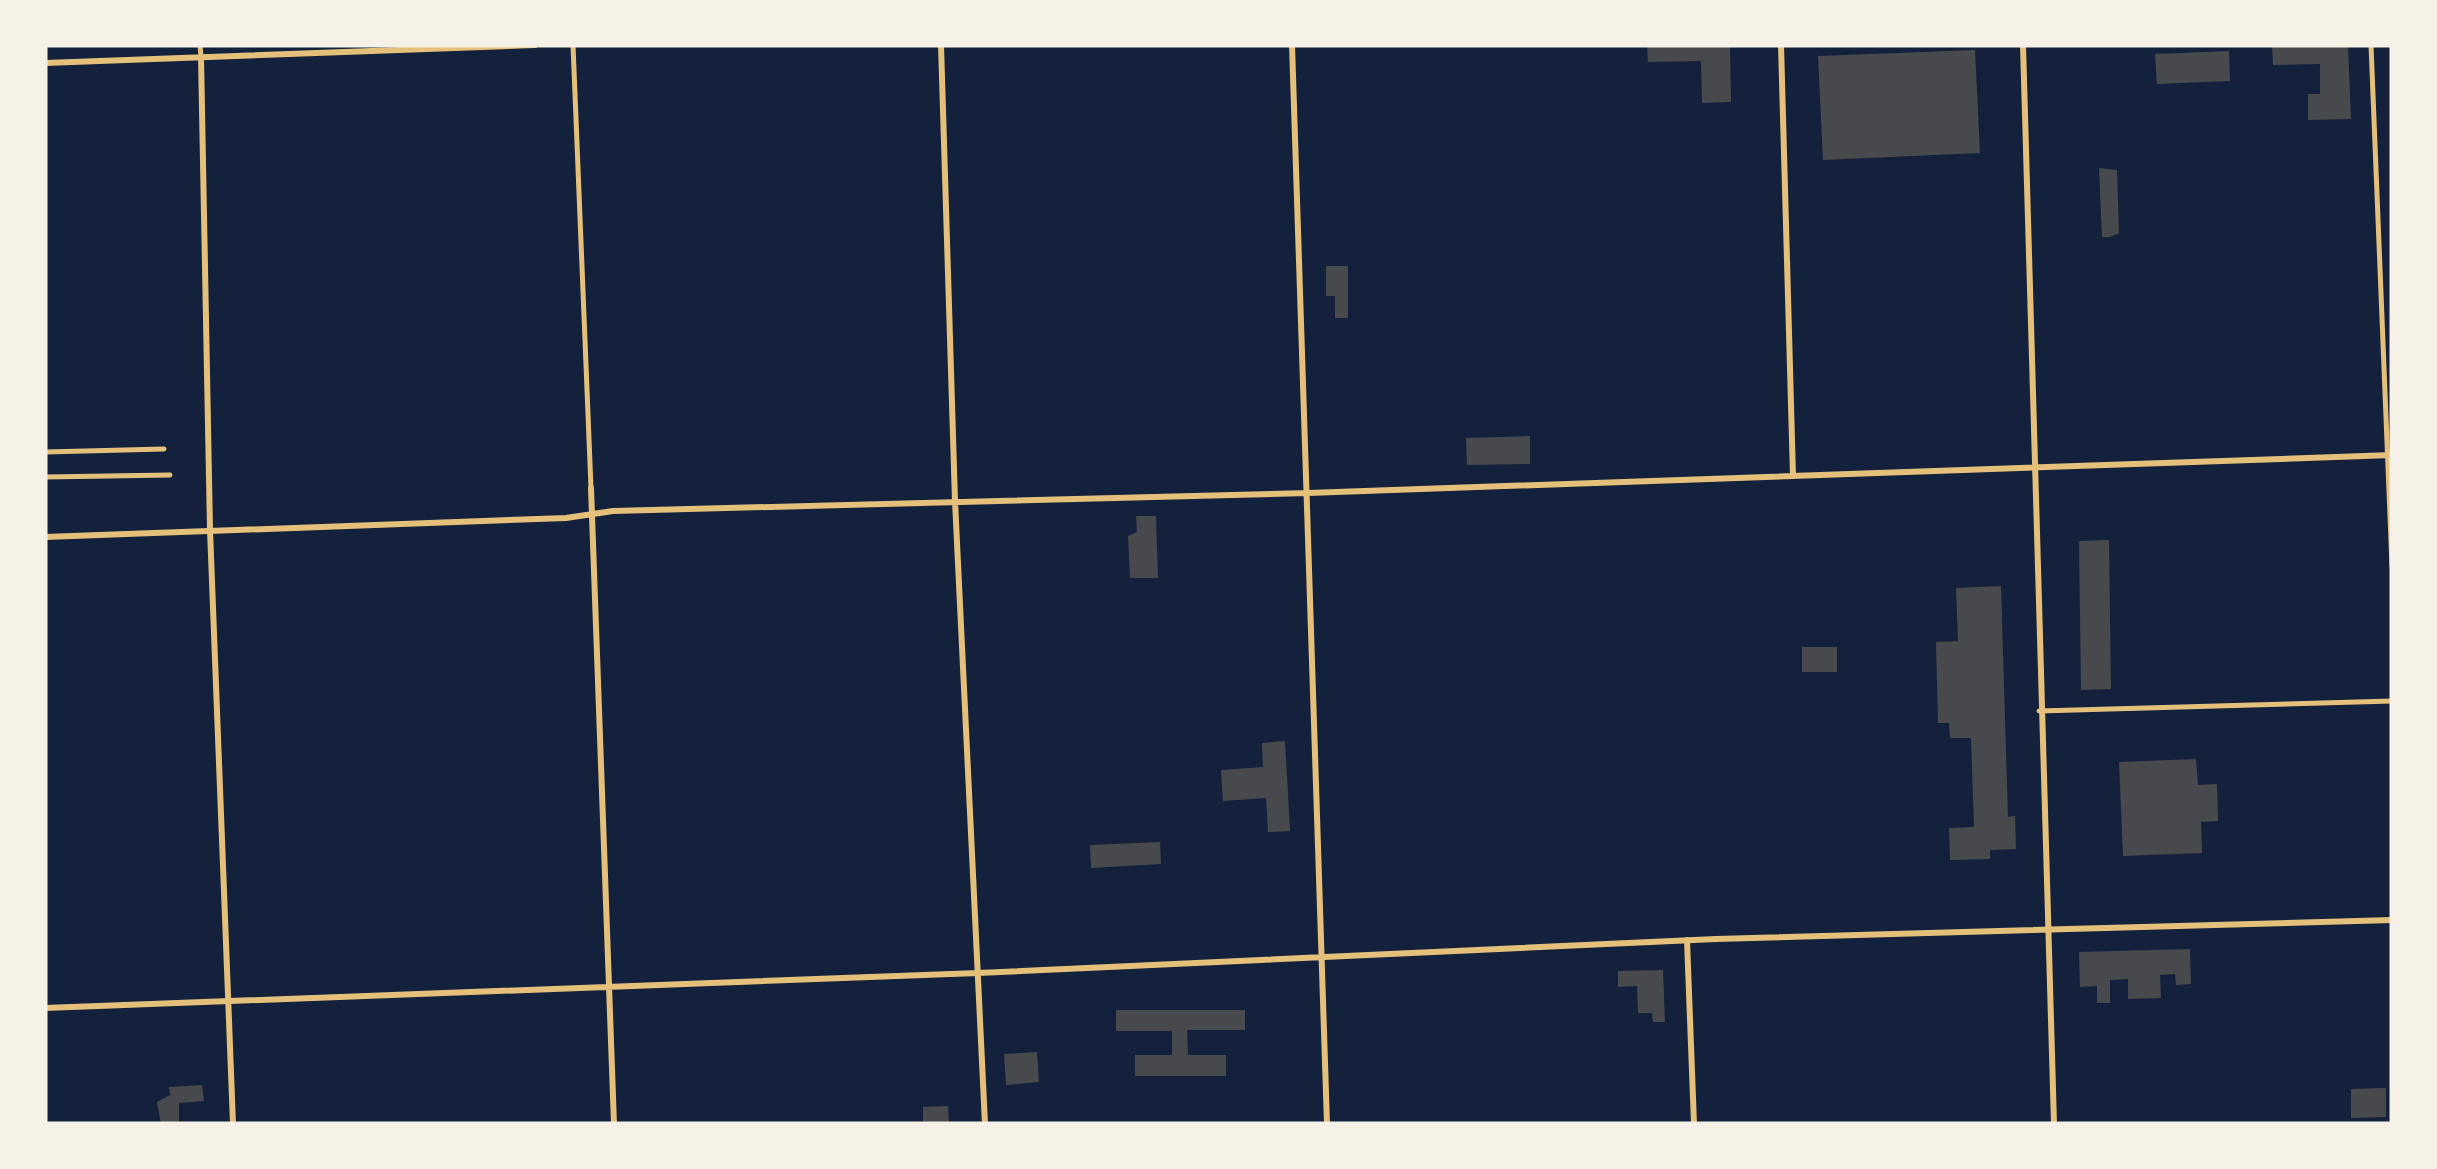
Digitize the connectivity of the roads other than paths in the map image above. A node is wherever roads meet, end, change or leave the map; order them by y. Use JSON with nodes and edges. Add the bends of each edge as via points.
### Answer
{"nodes":[{"id":1,"x":200,"y":45,"type":"edge"},
{"id":2,"x":535,"y":45,"type":"edge"},
{"id":3,"x":573,"y":45,"type":"edge"},
{"id":4,"x":941,"y":45,"type":"edge"},
{"id":5,"x":1292,"y":45,"type":"edge"},
{"id":6,"x":1781,"y":45,"type":"edge"},
{"id":7,"x":2023,"y":45,"type":"edge"},
{"id":8,"x":2371,"y":45,"type":"edge"},
{"id":9,"x":200,"y":56,"type":"junction"},
{"id":10,"x":45,"y":63,"type":"edge"},
{"id":11,"x":164,"y":448,"type":"dead end"},
{"id":12,"x":45,"y":452,"type":"edge"},
{"id":13,"x":2391,"y":455,"type":"edge"},
{"id":14,"x":2035,"y":470,"type":"junction"},
{"id":15,"x":170,"y":475,"type":"dead end"},
{"id":16,"x":1794,"y":476,"type":"junction"},
{"id":17,"x":45,"y":478,"type":"edge"},
{"id":18,"x":591,"y":488,"type":"joint"},
{"id":19,"x":1308,"y":493,"type":"junction"},
{"id":20,"x":956,"y":501,"type":"junction"},
{"id":21,"x":592,"y":512,"type":"junction"},
{"id":22,"x":210,"y":530,"type":"junction"},
{"id":23,"x":45,"y":537,"type":"edge"},
{"id":24,"x":2392,"y":566,"type":"edge"},
{"id":25,"x":2392,"y":701,"type":"edge"},
{"id":26,"x":2039,"y":710,"type":"junction"},
{"id":27,"x":2392,"y":920,"type":"edge"},
{"id":28,"x":2046,"y":931,"type":"junction"},
{"id":29,"x":1687,"y":940,"type":"junction"},
{"id":30,"x":1320,"y":956,"type":"junction"},
{"id":31,"x":978,"y":973,"type":"junction"},
{"id":32,"x":610,"y":988,"type":"junction"},
{"id":33,"x":229,"y":1003,"type":"junction"},
{"id":34,"x":45,"y":1008,"type":"edge"},
{"id":35,"x":233,"y":1124,"type":"edge"},
{"id":36,"x":614,"y":1124,"type":"edge"},
{"id":37,"x":985,"y":1124,"type":"edge"},
{"id":38,"x":1327,"y":1124,"type":"edge"},
{"id":39,"x":1694,"y":1124,"type":"edge"},
{"id":40,"x":2054,"y":1124,"type":"edge"}],
"edges":[{"from":1,"to":9,"type":"street"},
{"from":2,"to":9,"type":"street"},
{"from":3,"to":18,"type":"street"},
{"from":4,"to":20,"type":"street"},
{"from":5,"to":19,"type":"street"},
{"from":6,"to":16,"type":"street"},
{"from":7,"to":14,"type":"street"},
{"from":8,"to":13,"type":"street"},
{"from":9,"to":10,"type":"street"},
{"from":9,"to":22,"type":"street"},
{"from":11,"to":12,"type":"street"},
{"from":13,"to":14,"type":"street"},
{"from":13,"to":24,"type":"street"},
{"from":14,"to":16,"type":"street"},
{"from":14,"to":26,"type":"street"},
{"from":15,"to":17,"type":"street"},
{"from":16,"to":19,"type":"street"},
{"from":18,"to":21,"type":"street"},
{"from":19,"to":20,"type":"street"},
{"from":19,"to":30,"type":"street"},
{"from":20,"to":21,"type":"street"},
{"from":20,"to":31,"type":"street"},
{"from":21,"to":22,"type":"street"},
{"from":21,"to":32,"type":"street"},
{"from":22,"to":23,"type":"street"},
{"from":22,"to":33,"type":"street"},
{"from":25,"to":26,"type":"street"},
{"from":26,"to":28,"type":"street"},
{"from":27,"to":28,"type":"street"},
{"from":28,"to":29,"type":"street"},
{"from":28,"to":40,"type":"street"},
{"from":29,"to":30,"type":"street"},
{"from":29,"to":39,"type":"street"},
{"from":30,"to":31,"type":"street"},
{"from":30,"to":38,"type":"street"},
{"from":31,"to":32,"type":"street"},
{"from":31,"to":37,"type":"street"},
{"from":32,"to":33,"type":"street"},
{"from":32,"to":36,"type":"street"},
{"from":33,"to":34,"type":"street"},
{"from":33,"to":35,"type":"street"}]}
